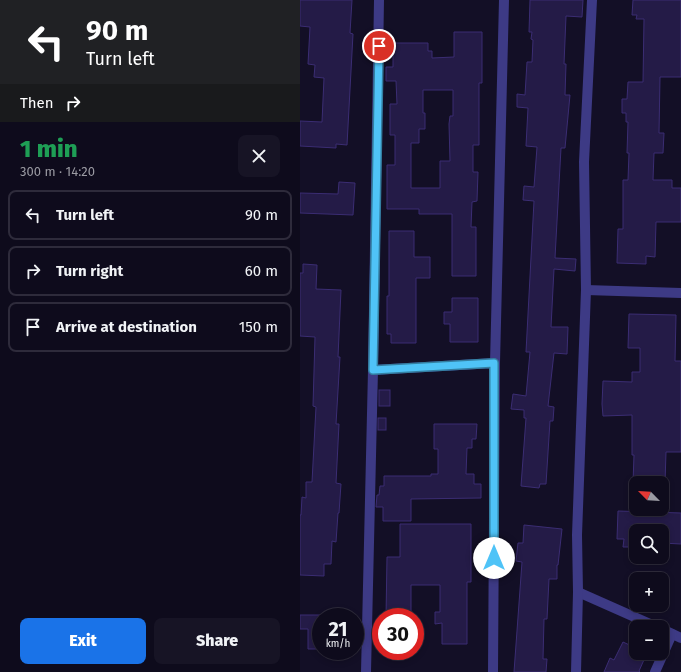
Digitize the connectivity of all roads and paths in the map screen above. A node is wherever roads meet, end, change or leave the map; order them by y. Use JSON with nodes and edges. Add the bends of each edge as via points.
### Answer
{"nodes":[{"id":1,"x":380,"y":0,"type":"edge"},
{"id":2,"x":504,"y":0,"type":"edge"},
{"id":3,"x":592,"y":0,"type":"edge"},
{"id":4,"x":586,"y":290,"type":"junction"},
{"id":5,"x":681,"y":294,"type":"edge"},
{"id":6,"x":494,"y":363,"type":"junction"},
{"id":7,"x":373,"y":370,"type":"junction"},
{"id":8,"x":578,"y":592,"type":"junction"},
{"id":9,"x":641,"y":620,"type":"edge"},
{"id":10,"x":677,"y":636,"type":"edge"},
{"id":11,"x":366,"y":672,"type":"edge"},
{"id":12,"x":493,"y":672,"type":"edge"},
{"id":13,"x":576,"y":672,"type":"edge"},
{"id":14,"x":655,"y":672,"type":"edge"}],
"edges":[{"from":1,"to":7,"type":"street"},
{"from":2,"to":6,"type":"street"},
{"from":3,"to":4,"type":"street","via":[[584,162]]},
{"from":4,"to":5,"type":"street"},
{"from":4,"to":8,"type":"street","via":[[577,535]]},
{"from":6,"to":7,"type":"street"},
{"from":6,"to":12,"type":"street"},
{"from":7,"to":11,"type":"street"},
{"from":8,"to":9,"type":"street"},
{"from":8,"to":13,"type":"street"},
{"from":10,"to":14,"type":"street"}]}
